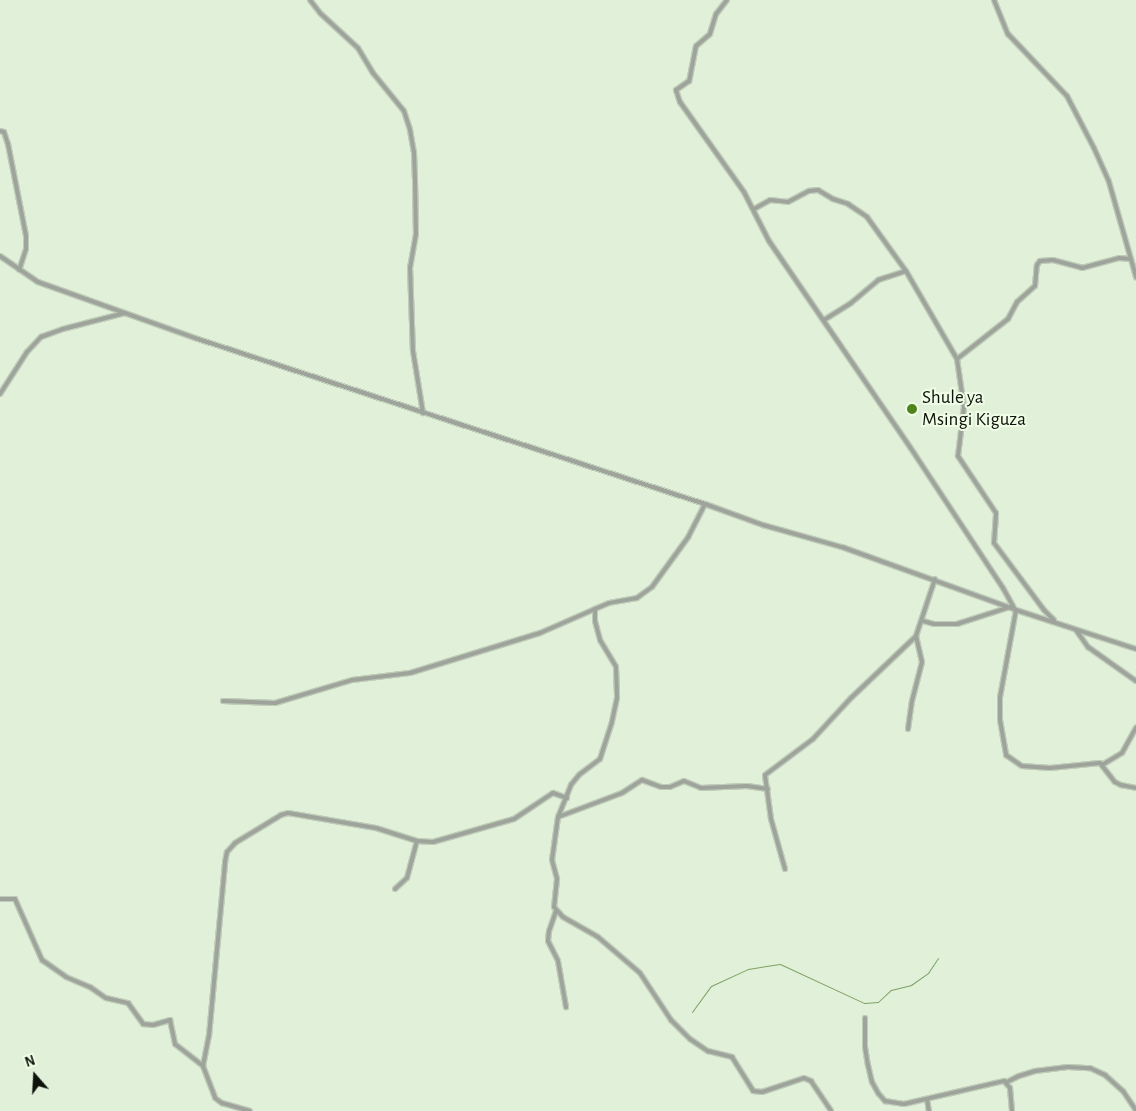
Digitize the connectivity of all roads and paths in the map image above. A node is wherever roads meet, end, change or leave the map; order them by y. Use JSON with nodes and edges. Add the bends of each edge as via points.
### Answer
{"nodes":[{"id":1,"x":310,"y":0,"type":"edge"},
{"id":2,"x":720,"y":0,"type":"edge"},
{"id":3,"x":727,"y":0,"type":"edge"},
{"id":4,"x":994,"y":0,"type":"edge"},
{"id":5,"x":721,"y":6,"type":"junction"},
{"id":6,"x":0,"y":131,"type":"edge"},
{"id":7,"x":754,"y":208,"type":"junction"},
{"id":8,"x":0,"y":256,"type":"edge"},
{"id":9,"x":1132,"y":259,"type":"junction"},
{"id":10,"x":19,"y":270,"type":"junction"},
{"id":11,"x":906,"y":271,"type":"junction"},
{"id":12,"x":1136,"y":277,"type":"edge"},
{"id":13,"x":125,"y":313,"type":"junction"},
{"id":14,"x":824,"y":320,"type":"junction"},
{"id":15,"x":957,"y":359,"type":"junction"},
{"id":16,"x":0,"y":394,"type":"edge"},
{"id":17,"x":423,"y":413,"type":"junction"},
{"id":18,"x":705,"y":504,"type":"junction"},
{"id":19,"x":934,"y":579,"type":"junction"},
{"id":20,"x":1013,"y":608,"type":"junction"},
{"id":21,"x":595,"y":609,"type":"junction"},
{"id":22,"x":922,"y":621,"type":"junction"},
{"id":23,"x":1056,"y":622,"type":"junction"},
{"id":24,"x":1076,"y":630,"type":"junction"},
{"id":25,"x":916,"y":636,"type":"junction"},
{"id":26,"x":1136,"y":649,"type":"edge"},
{"id":27,"x":1136,"y":681,"type":"edge"},
{"id":28,"x":223,"y":701,"type":"dead end"},
{"id":29,"x":1136,"y":728,"type":"edge"},
{"id":30,"x":908,"y":730,"type":"dead end"},
{"id":31,"x":1102,"y":765,"type":"junction"},
{"id":32,"x":1136,"y":788,"type":"edge"},
{"id":33,"x":768,"y":789,"type":"junction"},
{"id":34,"x":567,"y":798,"type":"junction"},
{"id":35,"x":558,"y":818,"type":"junction"},
{"id":36,"x":417,"y":841,"type":"junction"},
{"id":37,"x":785,"y":868,"type":"dead end"},
{"id":38,"x":395,"y":889,"type":"dead end"},
{"id":39,"x":0,"y":899,"type":"edge"},
{"id":40,"x":556,"y":911,"type":"junction"},
{"id":41,"x":566,"y":1007,"type":"dead end"},
{"id":42,"x":865,"y":1018,"type":"dead end"},
{"id":43,"x":203,"y":1066,"type":"junction"},
{"id":44,"x":1007,"y":1082,"type":"junction"},
{"id":45,"x":927,"y":1099,"type":"junction"},
{"id":46,"x":237,"y":1109,"type":"edge"},
{"id":47,"x":1136,"y":1110,"type":"edge"},
{"id":48,"x":250,"y":1111,"type":"edge"},
{"id":49,"x":831,"y":1111,"type":"edge"},
{"id":50,"x":929,"y":1111,"type":"edge"},
{"id":51,"x":1012,"y":1111,"type":"edge"}],
"edges":[{"from":1,"to":17,"type":"street","via":[[358,48],[373,73],[404,111],[410,130],[414,152],[416,234],[410,267],[412,341]]},
{"from":2,"to":5,"type":"street"},
{"from":3,"to":5,"type":"street"},
{"from":4,"to":9,"type":"street","via":[[1013,40],[1067,96],[1109,182]]},
{"from":5,"to":7,"type":"street","via":[[713,30],[696,46],[689,81],[677,87],[676,92],[682,106]]},
{"from":6,"to":10,"type":"street","via":[[4,132],[8,144],[26,236],[26,249]]},
{"from":7,"to":11,"type":"street","via":[[770,200],[788,202],[809,190],[818,190],[867,217]]},
{"from":7,"to":14,"type":"street","via":[[769,241]]},
{"from":8,"to":10,"type":"street"},
{"from":9,"to":12,"type":"street"},
{"from":9,"to":15,"type":"street","via":[[1119,258],[1082,268],[1053,260],[1040,261],[1035,286],[1017,302],[1008,318]]},
{"from":10,"to":13,"type":"street","via":[[38,282]]},
{"from":11,"to":14,"type":"street","via":[[878,280]]},
{"from":11,"to":15,"type":"street"},
{"from":13,"to":16,"type":"street","via":[[41,337],[27,352]]},
{"from":13,"to":17,"type":"street"},
{"from":14,"to":20,"type":"street","via":[[1003,588]]},
{"from":15,"to":23,"type":"street","via":[[964,407],[958,456],[996,513],[994,543]]},
{"from":17,"to":18,"type":"street"},
{"from":18,"to":19,"type":"street"},
{"from":18,"to":21,"type":"street","via":[[689,536],[652,587],[637,598]]},
{"from":19,"to":20,"type":"street"},
{"from":19,"to":22,"type":"street"},
{"from":20,"to":22,"type":"street","via":[[957,624]]},
{"from":20,"to":23,"type":"street"},
{"from":20,"to":31,"type":"street","via":[[1000,697],[1006,755],[1022,766],[1050,768],[1098,762]]},
{"from":21,"to":28,"type":"street","via":[[540,633],[410,673],[352,680],[276,703]]},
{"from":21,"to":34,"type":"street","via":[[600,640],[616,666],[617,698],[600,758],[579,775]]},
{"from":22,"to":25,"type":"street"},
{"from":23,"to":24,"type":"street"},
{"from":24,"to":26,"type":"street"},
{"from":24,"to":27,"type":"street","via":[[1088,647]]},
{"from":25,"to":30,"type":"street","via":[[922,662]]},
{"from":25,"to":33,"type":"street","via":[[813,739],[765,775]]},
{"from":29,"to":31,"type":"street","via":[[1122,753]]},
{"from":31,"to":32,"type":"street","via":[[1115,782]]},
{"from":33,"to":35,"type":"street","via":[[747,786],[702,788],[684,781],[661,787],[642,780],[622,794]]},
{"from":33,"to":37,"type":"street"},
{"from":34,"to":35,"type":"street"},
{"from":34,"to":36,"type":"street","via":[[553,793],[514,819],[446,839]]},
{"from":35,"to":40,"type":"street","via":[[552,860],[557,875]]},
{"from":36,"to":38,"type":"street","via":[[407,878]]},
{"from":36,"to":43,"type":"street","via":[[376,828],[288,813],[230,847],[225,862],[209,1036]]},
{"from":39,"to":43,"type":"street","via":[[15,899],[42,960],[106,998],[128,1003],[143,1024],[170,1020],[177,1048]]},
{"from":40,"to":41,"type":"street","via":[[548,931],[548,941],[558,961]]},
{"from":40,"to":49,"type":"street","via":[[591,932],[636,968],[671,1020],[708,1051],[732,1056],[753,1091],[762,1092],[804,1078],[811,1082]]},
{"from":42,"to":45,"type":"street","via":[[864,1047],[872,1082],[878,1093],[885,1101],[896,1104]]},
{"from":43,"to":46,"type":"street","via":[[215,1098]]},
{"from":44,"to":45,"type":"street","via":[[998,1081]]},
{"from":44,"to":47,"type":"street","via":[[1035,1071],[1090,1068],[1105,1075],[1123,1091]]},
{"from":44,"to":51,"type":"street"},
{"from":45,"to":50,"type":"street"},
{"from":46,"to":48,"type":"street"}]}
